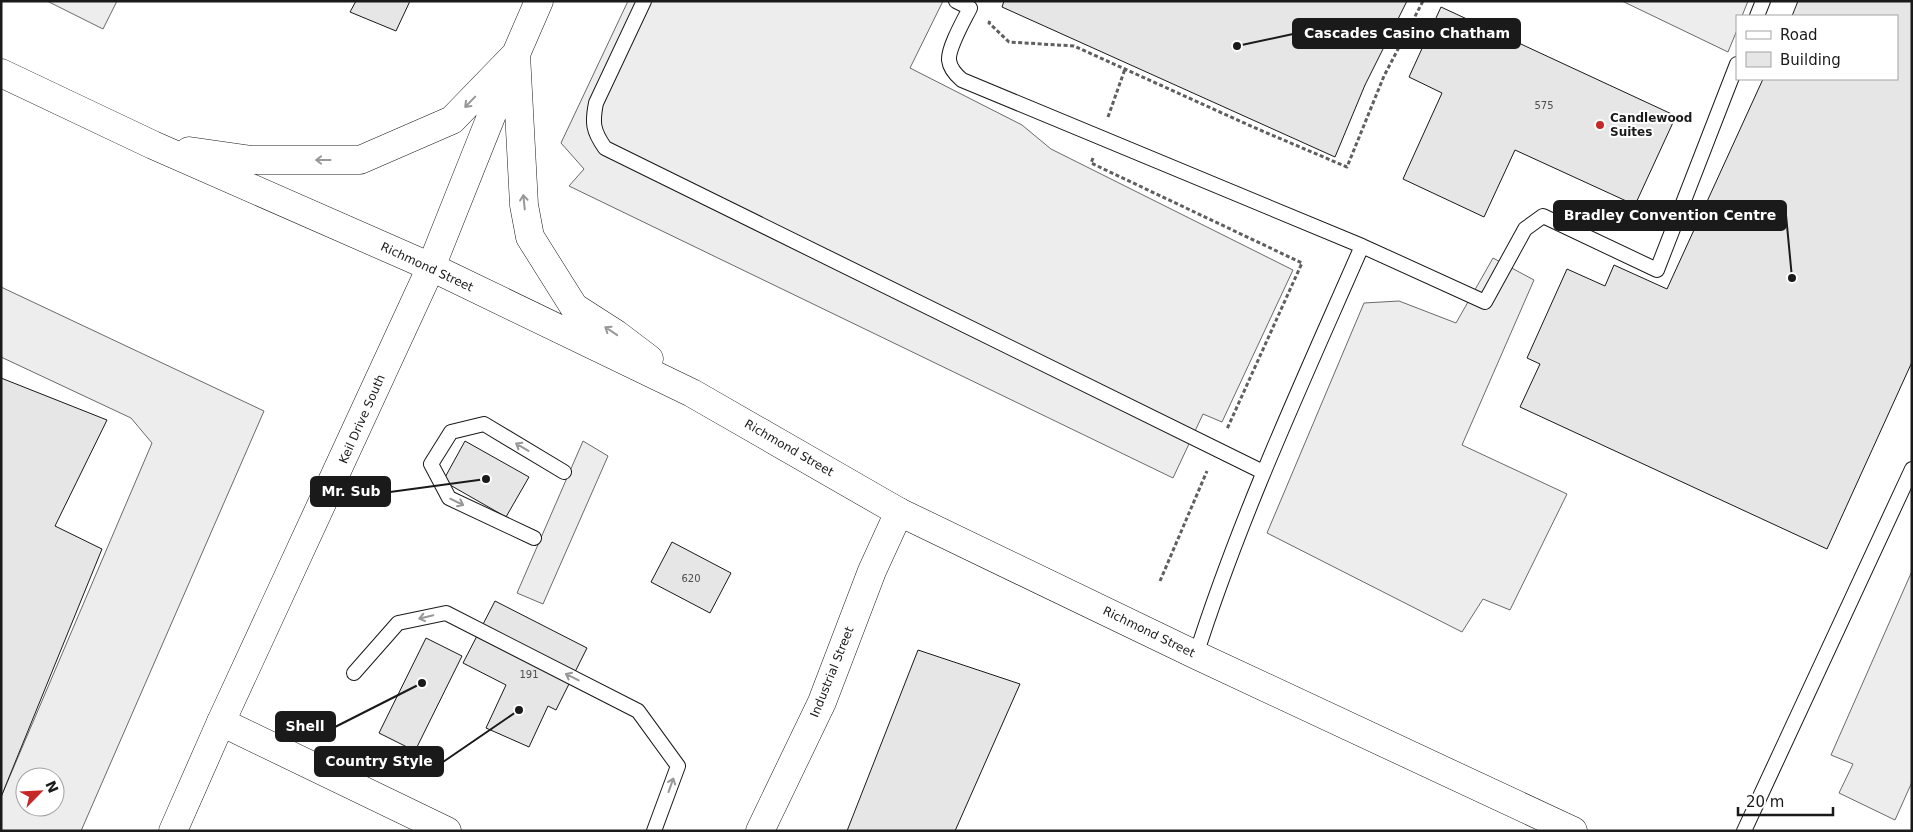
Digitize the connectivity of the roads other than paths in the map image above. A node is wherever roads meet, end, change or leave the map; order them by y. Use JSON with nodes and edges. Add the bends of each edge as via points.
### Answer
{"nodes":[{"id":1,"x":539,"y":1,"type":"edge"},
{"id":2,"x":644,"y":1,"type":"edge"},
{"id":3,"x":956,"y":1,"type":"edge"},
{"id":4,"x":1763,"y":1,"type":"edge"},
{"id":5,"x":971,"y":4,"type":"edge"},
{"id":6,"x":1757,"y":15,"type":"edge"},
{"id":7,"x":516,"y":54,"type":"junction"},
{"id":8,"x":1736,"y":67,"type":"edge"},
{"id":9,"x":1,"y":73,"type":"edge"},
{"id":10,"x":153,"y":145,"type":"junction"},
{"id":11,"x":1362,"y":246,"type":"junction"},
{"id":12,"x":431,"y":267,"type":"junction"},
{"id":13,"x":692,"y":393,"type":"junction"},
{"id":14,"x":1912,"y":469,"type":"edge"},
{"id":15,"x":564,"y":472,"type":"dead end"},
{"id":16,"x":1263,"y":472,"type":"junction"},
{"id":17,"x":899,"y":512,"type":"junction"},
{"id":18,"x":534,"y":538,"type":"dead end"},
{"id":19,"x":1196,"y":655,"type":"junction"},
{"id":20,"x":354,"y":672,"type":"dead end"},
{"id":21,"x":221,"y":722,"type":"junction"},
{"id":22,"x":173,"y":831,"type":"edge"},
{"id":23,"x":447,"y":831,"type":"edge"},
{"id":24,"x":654,"y":831,"type":"edge"},
{"id":25,"x":760,"y":831,"type":"edge"},
{"id":26,"x":1573,"y":831,"type":"edge"},
{"id":27,"x":1744,"y":831,"type":"edge"}],
"edges":[{"from":1,"to":7,"type":"main road","name":"Keil Drive South"},
{"from":2,"to":16,"type":"lane","via":[[596,103],[593,121],[605,148]]},
{"from":3,"to":5,"type":"lane"},
{"from":4,"to":6,"type":"lane"},
{"from":5,"to":11,"type":"lane","via":[[949,60],[953,72],[962,80]]},
{"from":7,"to":10,"type":"main road","one_way":true,"via":[[452,120],[360,160],[252,160]]},
{"from":7,"to":12,"type":"main road","name":"Keil Drive South"},
{"from":13,"to":7,"type":"main road","one_way":true,"via":[[616,334],[574,307],[530,237],[524,205]]},
{"from":8,"to":11,"type":"lane","via":[[1657,270],[1543,216],[1524,229],[1484,302]]},
{"from":9,"to":10,"type":"main road","name":"Richmond Street"},
{"from":10,"to":12,"type":"main road","name":"Richmond Street"},
{"from":11,"to":16,"type":"lane"},
{"from":12,"to":13,"type":"main road","name":"Richmond Street"},
{"from":12,"to":21,"type":"main road","name":"Keil Drive South"},
{"from":13,"to":17,"type":"main road","name":"Richmond Street"},
{"from":14,"to":27,"type":"lane"},
{"from":15,"to":18,"type":"lane","one_way":true,"via":[[484,424],[451,432],[432,464],[449,498]]},
{"from":16,"to":19,"type":"lane"},
{"from":17,"to":19,"type":"main road","name":"Richmond Street"},
{"from":17,"to":25,"type":"main road","name":"Industrial Street","via":[[822,702]]},
{"from":19,"to":26,"type":"main road","name":"Richmond Street"},
{"from":24,"to":20,"type":"lane","one_way":true,"via":[[678,766],[638,711],[446,613],[398,623]]},
{"from":21,"to":22,"type":"main road","name":"Keil Drive South"},
{"from":21,"to":23,"type":"main road"}]}
